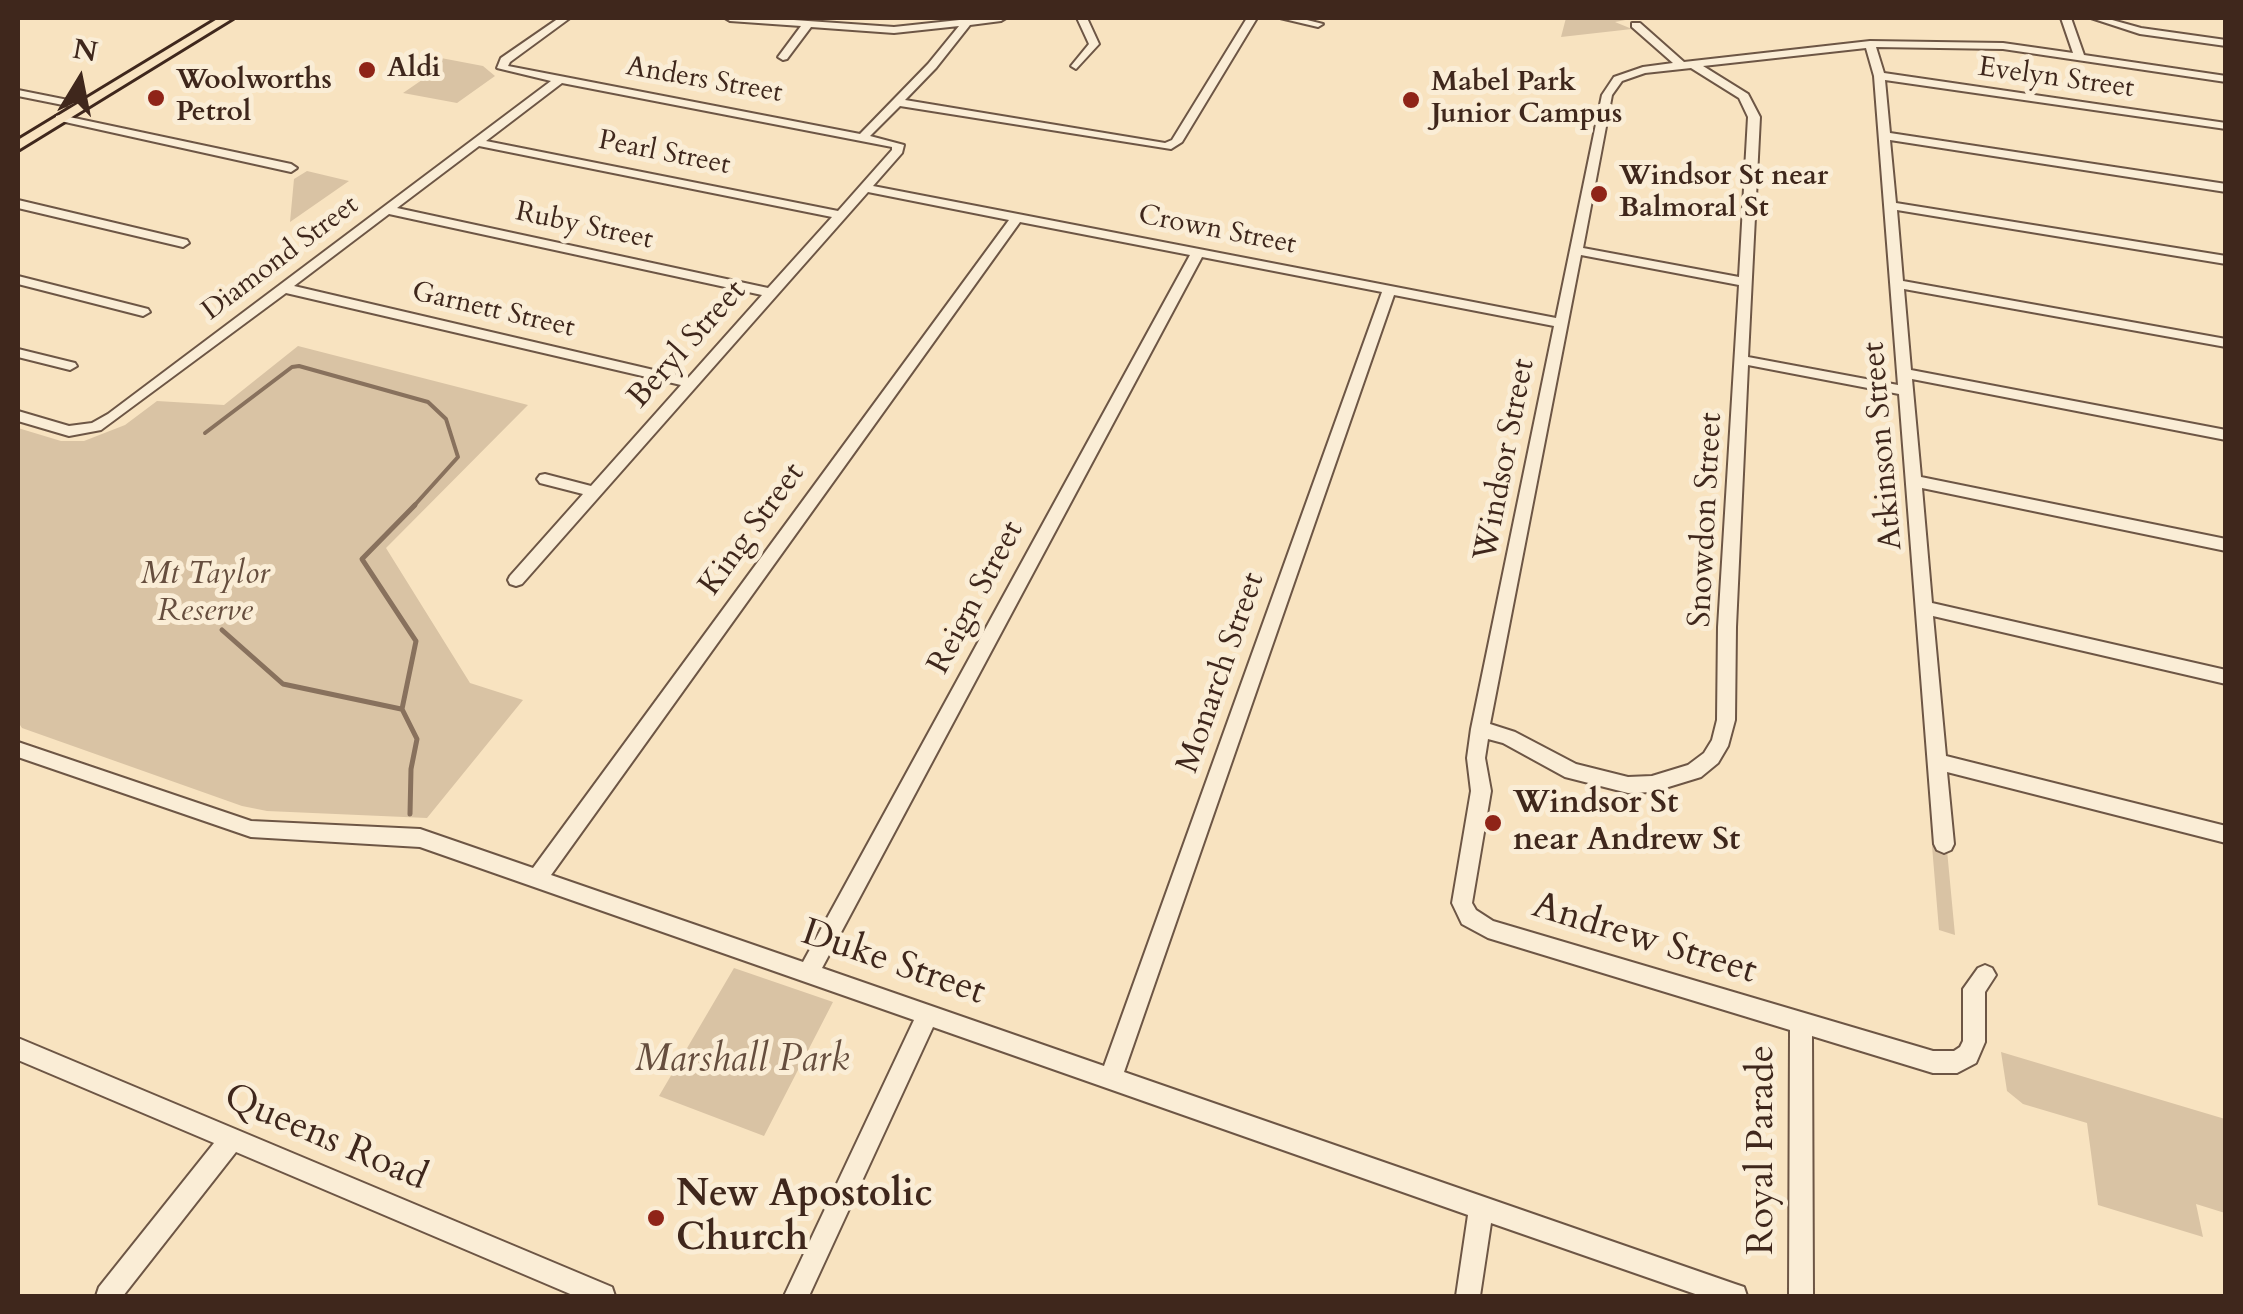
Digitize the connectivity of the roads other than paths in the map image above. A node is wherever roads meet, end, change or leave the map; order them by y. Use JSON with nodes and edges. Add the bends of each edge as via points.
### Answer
{"nodes":[{"id":1,"x":208,"y":18,"type":"edge"},
{"id":2,"x":227,"y":18,"type":"edge"},
{"id":3,"x":565,"y":18,"type":"edge"},
{"id":4,"x":730,"y":18,"type":"edge"},
{"id":5,"x":1001,"y":18,"type":"edge"},
{"id":6,"x":1082,"y":18,"type":"edge"},
{"id":7,"x":1252,"y":18,"type":"edge"},
{"id":8,"x":1285,"y":18,"type":"edge"},
{"id":9,"x":2066,"y":18,"type":"edge"},
{"id":10,"x":2096,"y":18,"type":"edge"},
{"id":11,"x":2108,"y":18,"type":"edge"},
{"id":12,"x":966,"y":22,"type":"junction"},
{"id":13,"x":1634,"y":22,"type":"edge"},
{"id":14,"x":808,"y":24,"type":"junction"},
{"id":15,"x":1318,"y":24,"type":"dead end"},
{"id":16,"x":2188,"y":36,"type":"junction"},
{"id":17,"x":2226,"y":41,"type":"edge"},
{"id":18,"x":1870,"y":44,"type":"junction"},
{"id":19,"x":2079,"y":56,"type":"junction"},
{"id":20,"x":783,"y":57,"type":"dead end"},
{"id":21,"x":1686,"y":64,"type":"junction"},
{"id":22,"x":1076,"y":66,"type":"dead end"},
{"id":23,"x":2204,"y":74,"type":"junction"},
{"id":24,"x":1879,"y":76,"type":"junction"},
{"id":25,"x":2226,"y":79,"type":"edge"},
{"id":26,"x":559,"y":80,"type":"junction"},
{"id":27,"x":18,"y":93,"type":"edge"},
{"id":28,"x":897,"y":102,"type":"junction"},
{"id":29,"x":64,"y":111,"type":"junction"},
{"id":30,"x":2226,"y":126,"type":"edge"},
{"id":31,"x":18,"y":134,"type":"edge"},
{"id":32,"x":864,"y":136,"type":"junction"},
{"id":33,"x":1884,"y":136,"type":"junction"},
{"id":34,"x":476,"y":142,"type":"junction"},
{"id":35,"x":898,"y":145,"type":"joint"},
{"id":36,"x":18,"y":146,"type":"edge"},
{"id":37,"x":291,"y":168,"type":"dead end"},
{"id":38,"x":865,"y":188,"type":"junction"},
{"id":39,"x":2226,"y":188,"type":"edge"},
{"id":40,"x":18,"y":204,"type":"edge"},
{"id":41,"x":1888,"y":205,"type":"junction"},
{"id":42,"x":387,"y":210,"type":"junction"},
{"id":43,"x":841,"y":215,"type":"junction"},
{"id":44,"x":1017,"y":218,"type":"junction"},
{"id":45,"x":183,"y":243,"type":"dead end"},
{"id":46,"x":1575,"y":250,"type":"junction"},
{"id":47,"x":1198,"y":252,"type":"junction"},
{"id":48,"x":2226,"y":260,"type":"edge"},
{"id":49,"x":18,"y":280,"type":"edge"},
{"id":50,"x":1745,"y":282,"type":"junction"},
{"id":51,"x":1898,"y":284,"type":"junction"},
{"id":52,"x":38,"y":285,"type":"junction"},
{"id":53,"x":284,"y":288,"type":"junction"},
{"id":54,"x":1389,"y":290,"type":"junction"},
{"id":55,"x":771,"y":293,"type":"junction"},
{"id":56,"x":18,"y":298,"type":"edge"},
{"id":57,"x":143,"y":312,"type":"dead end"},
{"id":58,"x":1560,"y":324,"type":"junction"},
{"id":59,"x":2226,"y":342,"type":"edge"},
{"id":60,"x":18,"y":352,"type":"edge"},
{"id":61,"x":1743,"y":360,"type":"junction"},
{"id":62,"x":70,"y":366,"type":"dead end"},
{"id":63,"x":1906,"y":373,"type":"junction"},
{"id":64,"x":692,"y":383,"type":"junction"},
{"id":65,"x":1907,"y":391,"type":"junction"},
{"id":66,"x":18,"y":416,"type":"edge"},
{"id":67,"x":2226,"y":436,"type":"edge"},
{"id":68,"x":545,"y":478,"type":"dead end"},
{"id":69,"x":1915,"y":481,"type":"junction"},
{"id":70,"x":595,"y":492,"type":"junction"},
{"id":71,"x":2226,"y":544,"type":"edge"},
{"id":72,"x":516,"y":580,"type":"dead end"},
{"id":73,"x":1926,"y":608,"type":"junction"},
{"id":74,"x":2226,"y":677,"type":"edge"},
{"id":75,"x":1480,"y":729,"type":"junction"},
{"id":76,"x":18,"y":750,"type":"edge"},
{"id":77,"x":1938,"y":762,"type":"junction"},
{"id":78,"x":2226,"y":835,"type":"edge"},
{"id":79,"x":1944,"y":844,"type":"dead end"},
{"id":80,"x":538,"y":877,"type":"junction"},
{"id":81,"x":1469,"y":917,"type":"joint"},
{"id":82,"x":809,"y":972,"type":"junction"},
{"id":83,"x":1986,"y":975,"type":"dead end"},
{"id":84,"x":928,"y":1013,"type":"junction"},
{"id":85,"x":1801,"y":1024,"type":"junction"},
{"id":86,"x":18,"y":1049,"type":"edge"},
{"id":87,"x":1112,"y":1077,"type":"junction"},
{"id":88,"x":231,"y":1140,"type":"junction"},
{"id":89,"x":1482,"y":1209,"type":"junction"},
{"id":90,"x":108,"y":1296,"type":"edge"},
{"id":91,"x":603,"y":1296,"type":"edge"},
{"id":92,"x":796,"y":1296,"type":"edge"},
{"id":93,"x":1468,"y":1296,"type":"edge"},
{"id":94,"x":1736,"y":1296,"type":"edge"},
{"id":95,"x":1801,"y":1296,"type":"edge"}],
"edges":[{"from":1,"to":29,"type":"main road"},
{"from":2,"to":29,"type":"main road"},
{"from":3,"to":26,"type":"street","name":"Anders Street","via":[[502,65]]},
{"from":4,"to":14,"type":"street"},
{"from":5,"to":12,"type":"street"},
{"from":6,"to":22,"type":"street","via":[[1094,44]]},
{"from":7,"to":28,"type":"street","via":[[1167,147]]},
{"from":8,"to":15,"type":"street"},
{"from":9,"to":19,"type":"street"},
{"from":10,"to":16,"type":"street"},
{"from":11,"to":16,"type":"street"},
{"from":12,"to":14,"type":"street","via":[[894,30]]},
{"from":12,"to":28,"type":"street"},
{"from":13,"to":21,"type":"street","name":"Snowdon Street"},
{"from":14,"to":20,"type":"street"},
{"from":16,"to":17,"type":"street"},
{"from":16,"to":23,"type":"street"},
{"from":18,"to":19,"type":"street","via":[[1993,45]]},
{"from":18,"to":21,"type":"street"},
{"from":18,"to":24,"type":"street","name":"Atkinson Street"},
{"from":19,"to":23,"type":"street"},
{"from":21,"to":46,"type":"street","name":"Windsor Street","via":[[1630,73],[1610,87]]},
{"from":21,"to":50,"type":"street","name":"Snowdon Street","via":[[1744,96],[1754,117]]},
{"from":23,"to":25,"type":"street"},
{"from":24,"to":30,"type":"street","name":"Evelyn Street"},
{"from":24,"to":33,"type":"street","name":"Atkinson Street"},
{"from":26,"to":32,"type":"street","name":"Anders Street"},
{"from":26,"to":34,"type":"street","name":"Diamond Street"},
{"from":27,"to":29,"type":"street"},
{"from":28,"to":32,"type":"street"},
{"from":29,"to":31,"type":"main road"},
{"from":29,"to":36,"type":"main road"},
{"from":29,"to":37,"type":"street"},
{"from":32,"to":35,"type":"street","name":"Anders Street"},
{"from":33,"to":39,"type":"street"},
{"from":33,"to":41,"type":"street","name":"Atkinson Street"},
{"from":34,"to":42,"type":"street","name":"Diamond Street"},
{"from":34,"to":43,"type":"street","name":"Pearl Street"},
{"from":35,"to":38,"type":"street","name":"Beryl Street"},
{"from":38,"to":43,"type":"street","name":"Beryl Street"},
{"from":38,"to":44,"type":"street","name":"Crown Street"},
{"from":40,"to":45,"type":"street"},
{"from":41,"to":48,"type":"street"},
{"from":41,"to":51,"type":"street","name":"Atkinson Street"},
{"from":42,"to":53,"type":"street","name":"Diamond Street"},
{"from":42,"to":55,"type":"street","name":"Ruby Street"},
{"from":43,"to":55,"type":"street","name":"Beryl Street"},
{"from":44,"to":47,"type":"street","name":"Crown Street"},
{"from":44,"to":80,"type":"street","name":"King Street"},
{"from":46,"to":50,"type":"street"},
{"from":46,"to":58,"type":"street","name":"Windsor Street"},
{"from":47,"to":54,"type":"street","name":"Crown Street"},
{"from":47,"to":82,"type":"street","name":"Reign Street"},
{"from":49,"to":52,"type":"street"},
{"from":50,"to":61,"type":"street","name":"Snowdon Street"},
{"from":51,"to":59,"type":"street"},
{"from":51,"to":63,"type":"street","name":"Atkinson Street"},
{"from":52,"to":56,"type":"street"},
{"from":52,"to":57,"type":"street"},
{"from":53,"to":64,"type":"street","name":"Garnett Street"},
{"from":53,"to":66,"type":"street","name":"Diamond Street","via":[[96,427],[69,431]]},
{"from":54,"to":58,"type":"street","name":"Crown Street"},
{"from":54,"to":87,"type":"street","name":"Monarch Street"},
{"from":55,"to":64,"type":"street","name":"Beryl Street"},
{"from":58,"to":75,"type":"street","name":"Windsor Street"},
{"from":60,"to":62,"type":"street"},
{"from":61,"to":65,"type":"street"},
{"from":61,"to":75,"type":"street","name":"Snowdon Street","via":[[1726,720],[1710,758],[1676,779],[1628,785],[1572,771]]},
{"from":63,"to":65,"type":"street","name":"Atkinson Street"},
{"from":63,"to":67,"type":"street"},
{"from":64,"to":70,"type":"street","name":"Beryl Street"},
{"from":65,"to":69,"type":"street","name":"Atkinson Street"},
{"from":68,"to":70,"type":"street"},
{"from":69,"to":71,"type":"street"},
{"from":69,"to":73,"type":"street","name":"Atkinson Street"},
{"from":70,"to":72,"type":"street","name":"Beryl Street"},
{"from":73,"to":74,"type":"street"},
{"from":73,"to":77,"type":"street","name":"Atkinson Street"},
{"from":75,"to":81,"type":"street","name":"Windsor Street","via":[[1480,790],[1462,887]]},
{"from":76,"to":80,"type":"street","name":"Duke Street","via":[[226,823],[287,832],[397,834]]},
{"from":77,"to":78,"type":"street"},
{"from":77,"to":79,"type":"street","name":"Atkinson Street"},
{"from":80,"to":82,"type":"street","name":"Duke Street"},
{"from":81,"to":85,"type":"street","name":"Andrew Street","via":[[1488,929]]},
{"from":82,"to":84,"type":"street","name":"Duke Street"},
{"from":83,"to":85,"type":"street","name":"Royal Parade","via":[[1974,989],[1974,1042],[1957,1062],[1933,1062]]},
{"from":84,"to":87,"type":"street","name":"Duke Street"},
{"from":84,"to":92,"type":"street"},
{"from":85,"to":95,"type":"street","name":"Royal Parade"},
{"from":86,"to":88,"type":"street","name":"Queens Road"},
{"from":87,"to":89,"type":"street","name":"Duke Street"},
{"from":88,"to":90,"type":"street"},
{"from":88,"to":91,"type":"street","name":"Queens Road"},
{"from":89,"to":93,"type":"street"},
{"from":89,"to":94,"type":"street","name":"Duke Street"}]}
